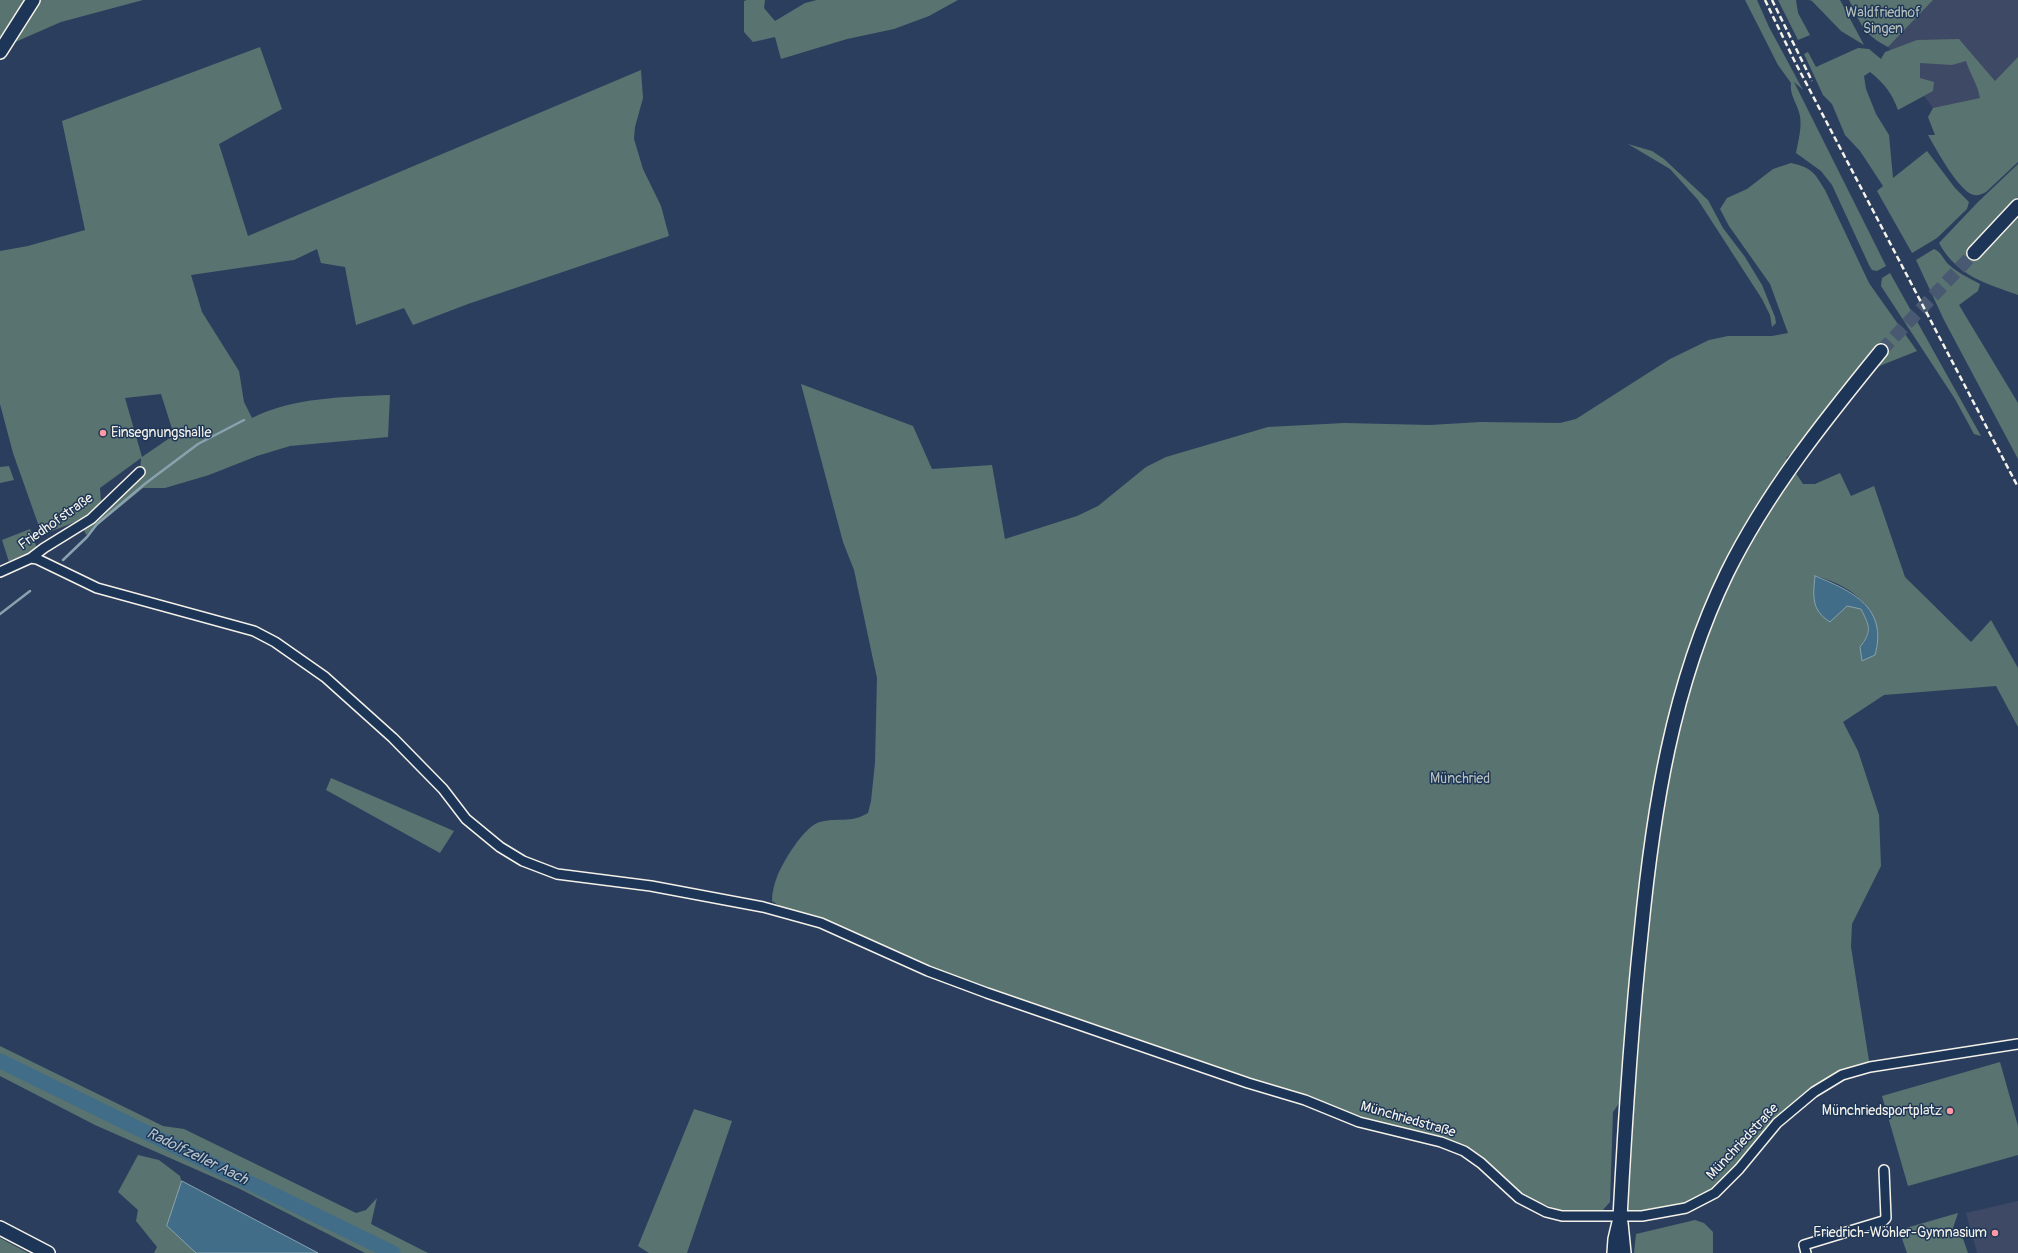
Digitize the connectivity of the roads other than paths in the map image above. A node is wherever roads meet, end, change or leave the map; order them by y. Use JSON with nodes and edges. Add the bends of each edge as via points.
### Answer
{"nodes":[{"id":1,"x":33,"y":0,"type":"edge"},
{"id":2,"x":0,"y":52,"type":"edge"},
{"id":3,"x":2018,"y":206,"type":"edge"},
{"id":4,"x":1974,"y":253,"type":"tunnel mouth"},
{"id":5,"x":1881,"y":351,"type":"tunnel mouth"},
{"id":6,"x":140,"y":472,"type":"dead end"},
{"id":7,"x":35,"y":557,"type":"junction"},
{"id":8,"x":0,"y":572,"type":"edge"},
{"id":9,"x":2018,"y":1044,"type":"edge"},
{"id":10,"x":1884,"y":1170,"type":"dead end"},
{"id":11,"x":1620,"y":1218,"type":"junction"},
{"id":12,"x":0,"y":1228,"type":"edge"},
{"id":13,"x":48,"y":1253,"type":"edge"},
{"id":14,"x":1614,"y":1253,"type":"edge"},
{"id":15,"x":1624,"y":1253,"type":"edge"},
{"id":16,"x":1806,"y":1253,"type":"edge"}],
"edges":[{"from":1,"to":2,"type":"main road"},
{"from":3,"to":4,"type":"main road"},
{"from":5,"to":11,"type":"main road","via":[[1830,413],[1767,504],[1727,574],[1687,676],[1659,790],[1647,866],[1635,990]]},
{"from":6,"to":7,"type":"street","name":"Friedhofstraße","via":[[91,519],[44,548]]},
{"from":7,"to":8,"type":"street","name":"Friedhofstraße"},
{"from":7,"to":11,"type":"street","name":"Münchriedstraße","via":[[97,588],[254,631],[276,642],[326,677],[393,738],[443,789],[466,819],[500,847],[530,864],[557,874],[651,886],[783,911],[821,923],[928,971],[986,993],[1248,1084],[1305,1100],[1359,1122],[1441,1142],[1464,1151],[1519,1198],[1546,1212],[1562,1216]]},
{"from":9,"to":11,"type":"street","name":"Münchriedstraße","via":[[1870,1067],[1842,1075],[1814,1092],[1777,1123],[1739,1169],[1715,1193],[1686,1208],[1663,1214]]},
{"from":10,"to":16,"type":"street","via":[[1886,1218],[1804,1245]]},
{"from":11,"to":14,"type":"main road"},
{"from":11,"to":15,"type":"main road"},
{"from":12,"to":13,"type":"main road"}]}
